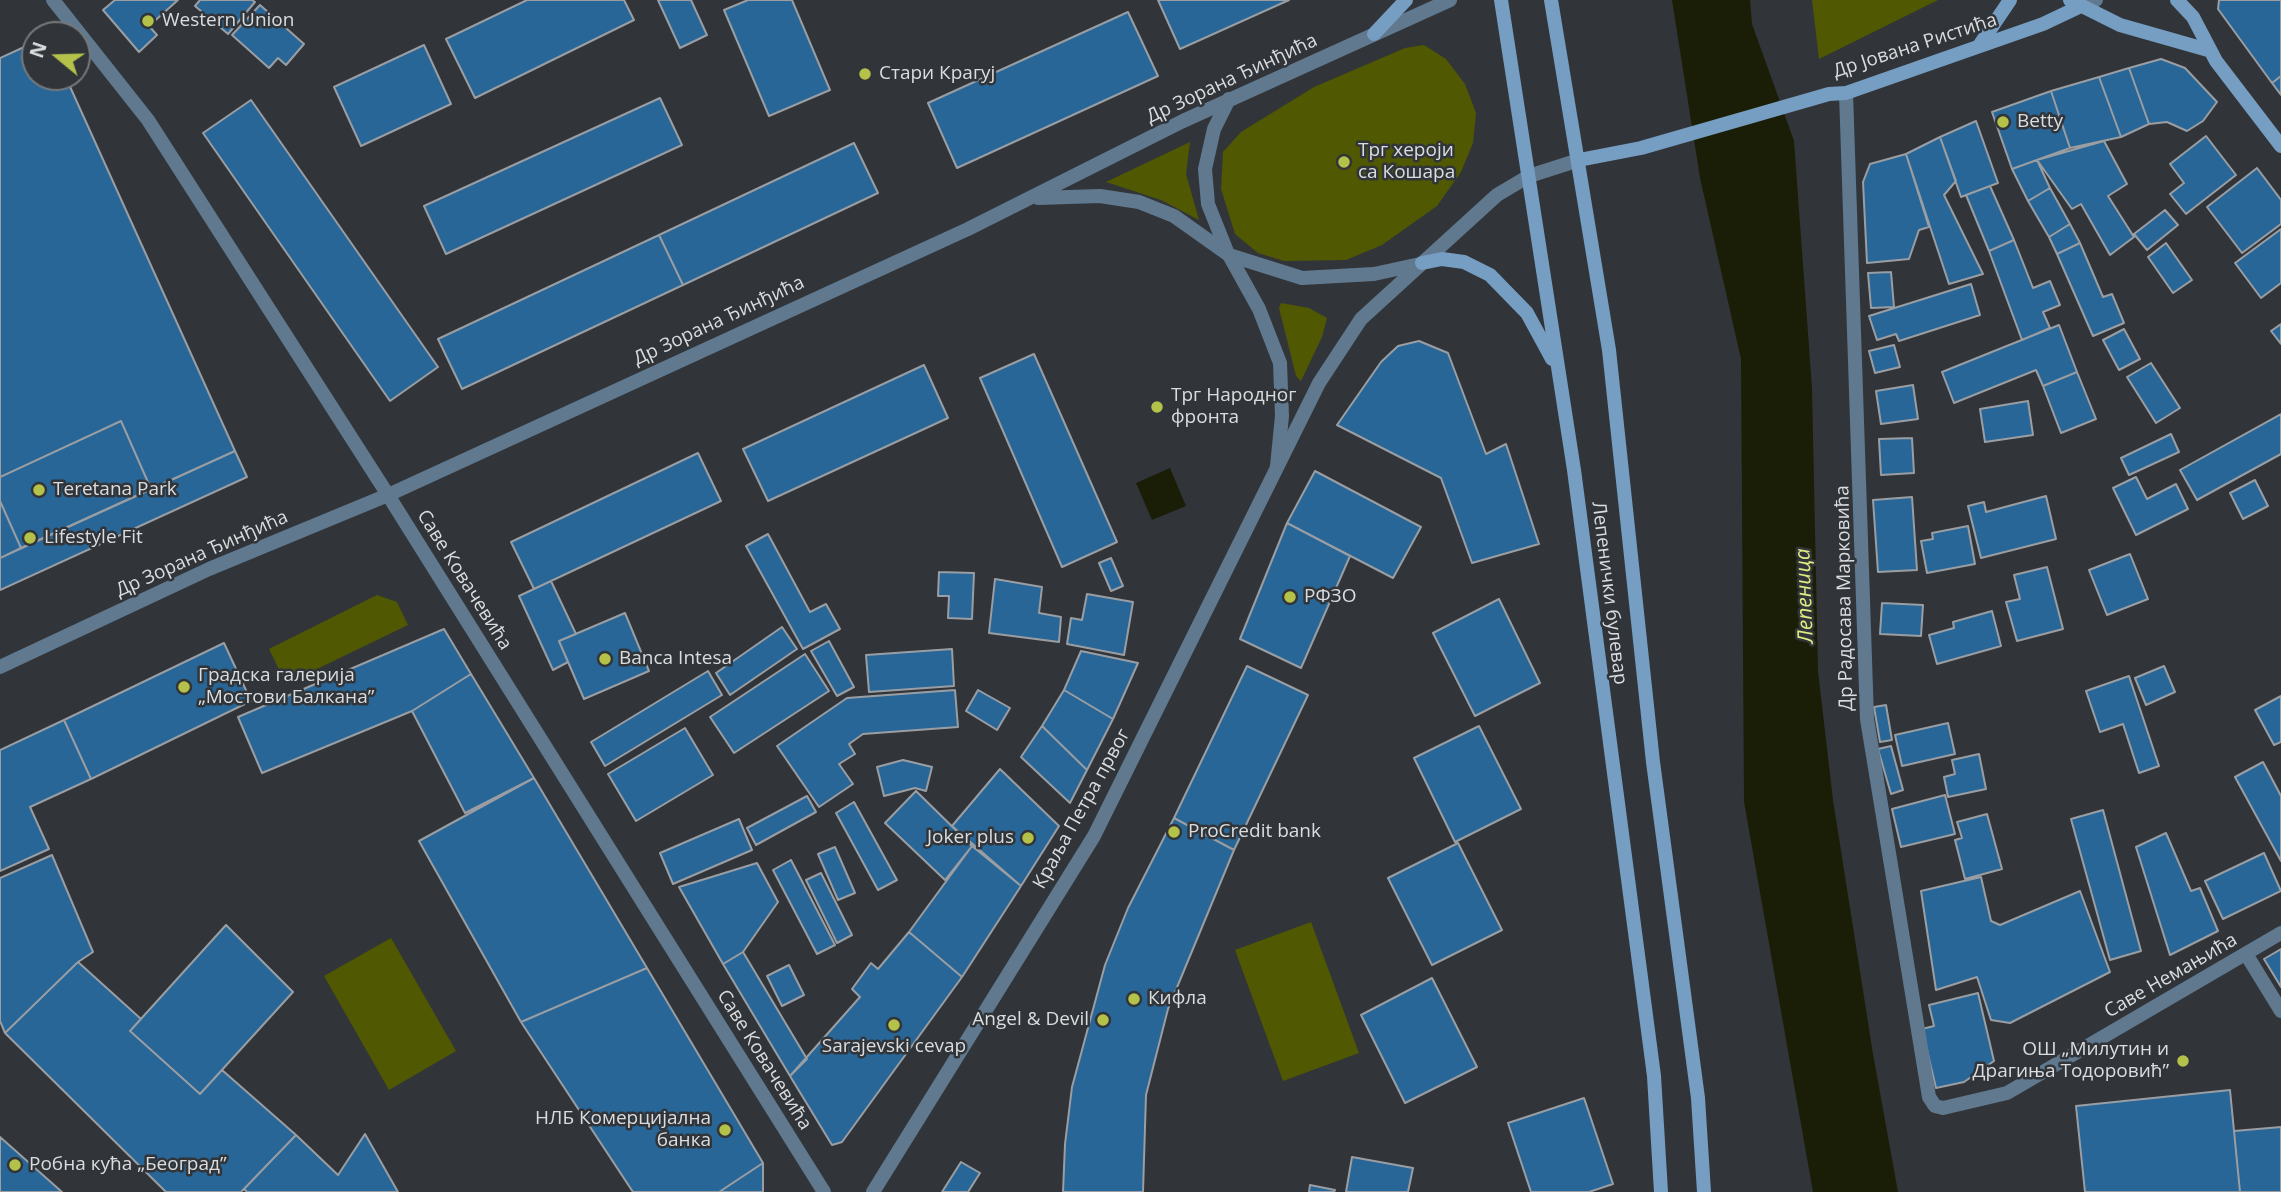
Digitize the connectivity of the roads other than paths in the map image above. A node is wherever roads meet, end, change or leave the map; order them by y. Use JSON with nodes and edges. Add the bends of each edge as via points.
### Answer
{"nodes":[{"id":1,"x":53,"y":0,"type":"edge"},
{"id":2,"x":1406,"y":0,"type":"edge"},
{"id":3,"x":1450,"y":0,"type":"edge"},
{"id":4,"x":1501,"y":0,"type":"edge"},
{"id":5,"x":1551,"y":0,"type":"edge"},
{"id":6,"x":2010,"y":0,"type":"edge"},
{"id":7,"x":2096,"y":0,"type":"edge"},
{"id":8,"x":2177,"y":0,"type":"edge"},
{"id":9,"x":2075,"y":3,"type":"edge"},
{"id":10,"x":1374,"y":34,"type":"junction"},
{"id":11,"x":1979,"y":47,"type":"junction"},
{"id":12,"x":2208,"y":50,"type":"junction"},
{"id":13,"x":1846,"y":93,"type":"junction"},
{"id":14,"x":1229,"y":99,"type":"junction"},
{"id":15,"x":2281,"y":146,"type":"edge"},
{"id":16,"x":1579,"y":160,"type":"junction"},
{"id":17,"x":1529,"y":176,"type":"junction"},
{"id":18,"x":1033,"y":198,"type":"junction"},
{"id":19,"x":1228,"y":255,"type":"junction"},
{"id":20,"x":1422,"y":263,"type":"junction"},
{"id":21,"x":1557,"y":368,"type":"junction"},
{"id":22,"x":1277,"y":467,"type":"junction"},
{"id":23,"x":388,"y":495,"type":"junction"},
{"id":24,"x":0,"y":667,"type":"edge"},
{"id":25,"x":2281,"y":933,"type":"edge"},
{"id":26,"x":2246,"y":954,"type":"junction"},
{"id":27,"x":2281,"y":1011,"type":"edge"},
{"id":28,"x":1929,"y":1097,"type":"joint"},
{"id":29,"x":824,"y":1192,"type":"edge"},
{"id":30,"x":873,"y":1192,"type":"edge"},
{"id":31,"x":1661,"y":1192,"type":"edge"},
{"id":32,"x":1704,"y":1192,"type":"edge"}],
"edges":[{"from":1,"to":23,"type":"street","name":"Саве Ковачевића","via":[[148,120]]},
{"from":2,"to":10,"type":"main road"},
{"from":3,"to":10,"type":"street","name":"Др Зорана Ђинђића"},
{"from":4,"to":17,"type":"main road","name":"Лепенички булевар"},
{"from":5,"to":16,"type":"main road","name":"Лепенички булевар"},
{"from":6,"to":11,"type":"main road"},
{"from":7,"to":9,"type":"street","name":"Др Јована Ристића"},
{"from":8,"to":12,"type":"main road","via":[[2193,17]]},
{"from":9,"to":11,"type":"main road","name":"Др Јована Ристића","via":[[2043,24]]},
{"from":9,"to":12,"type":"main road","via":[[2120,25]]},
{"from":10,"to":14,"type":"street","name":"Др Зорана Ђинђића"},
{"from":11,"to":13,"type":"main road","name":"Др Јована Ристића"},
{"from":12,"to":15,"type":"main road"},
{"from":13,"to":16,"type":"main road","name":"Др Јована Ристића"},
{"from":13,"to":28,"type":"street","name":"Др Радосава Марковића","via":[[1867,719]]},
{"from":14,"to":18,"type":"street","name":"Др Зорана Ђинђића"},
{"from":14,"to":19,"type":"street","via":[[1214,129],[1205,169],[1208,204]]},
{"from":16,"to":17,"type":"street"},
{"from":16,"to":32,"type":"main road","name":"Лепенички булевар","via":[[1609,350],[1653,762],[1698,1098]]},
{"from":17,"to":20,"type":"street","via":[[1478,210]]},
{"from":17,"to":21,"type":"main road","name":"Лепенички булевар"},
{"from":18,"to":19,"type":"street","via":[[1100,196],[1139,202],[1174,216]]},
{"from":18,"to":23,"type":"street","name":"Др Зорана Ђинђића"},
{"from":19,"to":20,"type":"street","via":[[1302,278],[1374,274]]},
{"from":19,"to":22,"type":"street","via":[[1259,309],[1280,363],[1282,416]]},
{"from":20,"to":21,"type":"main road","via":[[1442,258],[1464,262],[1490,275],[1527,313]]},
{"from":20,"to":22,"type":"street","via":[[1361,319],[1319,383]]},
{"from":21,"to":31,"type":"main road","name":"Лепенички булевар","via":[[1654,1076]]},
{"from":22,"to":30,"type":"street","name":"Краља Петра првог","via":[[1094,836]]},
{"from":23,"to":24,"type":"street","name":"Др Зорана Ђинђића","via":[[209,569]]},
{"from":23,"to":29,"type":"street","name":"Саве Ковачевића"},
{"from":25,"to":26,"type":"street","name":"Саве Немањића"},
{"from":26,"to":27,"type":"street"},
{"from":26,"to":28,"type":"street","name":"Саве Немањића","via":[[2007,1093],[1943,1108]]}]}
